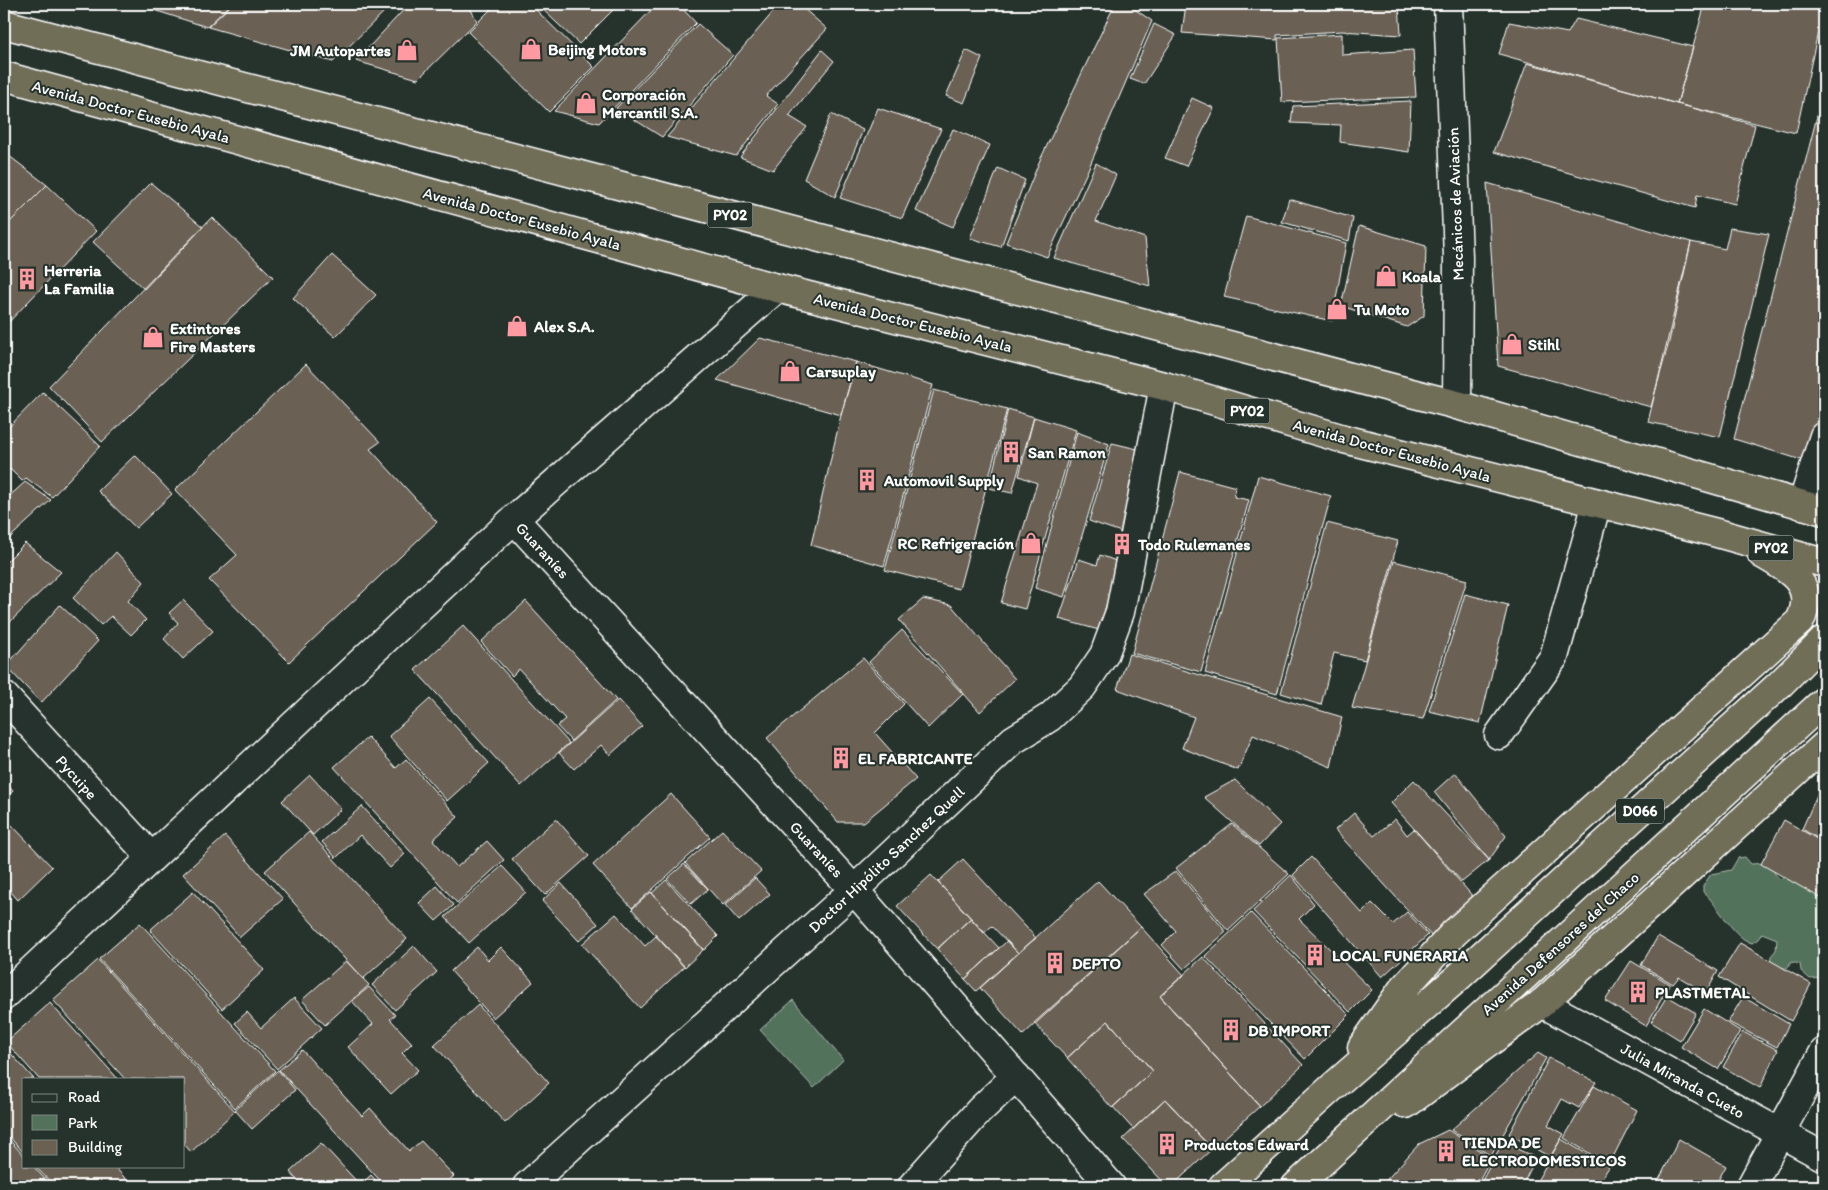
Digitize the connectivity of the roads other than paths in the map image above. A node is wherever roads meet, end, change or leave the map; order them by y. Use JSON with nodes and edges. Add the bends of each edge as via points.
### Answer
{"nodes":[{"id":1,"x":1448,"y":4,"type":"edge"},
{"id":2,"x":4,"y":24,"type":"edge"},
{"id":3,"x":4,"y":76,"type":"edge"},
{"id":4,"x":777,"y":288,"type":"junction"},
{"id":5,"x":1164,"y":386,"type":"junction"},
{"id":6,"x":1457,"y":405,"type":"junction"},
{"id":7,"x":1824,"y":436,"type":"edge"},
{"id":8,"x":1597,"y":503,"type":"junction"},
{"id":9,"x":1817,"y":509,"type":"edge"},
{"id":10,"x":514,"y":519,"type":"junction"},
{"id":11,"x":1717,"y":533,"type":"junction"},
{"id":12,"x":1824,"y":563,"type":"edge"},
{"id":13,"x":1824,"y":640,"type":"edge"},
{"id":14,"x":4,"y":696,"type":"edge"},
{"id":15,"x":1824,"y":701,"type":"edge"},
{"id":16,"x":1499,"y":736,"type":"dead end"},
{"id":17,"x":1824,"y":746,"type":"edge"},
{"id":18,"x":151,"y":858,"type":"junction"},
{"id":19,"x":854,"y":890,"type":"junction"},
{"id":20,"x":4,"y":996,"type":"edge"},
{"id":21,"x":1542,"y":1003,"type":"junction"},
{"id":22,"x":1824,"y":1052,"type":"edge"},
{"id":23,"x":1016,"y":1076,"type":"junction"},
{"id":24,"x":1337,"y":1083,"type":"junction"},
{"id":25,"x":1780,"y":1133,"type":"junction"},
{"id":26,"x":1342,"y":1143,"type":"junction"},
{"id":27,"x":1824,"y":1157,"type":"edge"},
{"id":28,"x":527,"y":1186,"type":"edge"},
{"id":29,"x":912,"y":1186,"type":"edge"},
{"id":30,"x":1111,"y":1186,"type":"edge"},
{"id":31,"x":1223,"y":1186,"type":"edge"},
{"id":32,"x":1296,"y":1186,"type":"edge"},
{"id":33,"x":1751,"y":1186,"type":"edge"}],
"edges":[{"from":1,"to":6,"type":"street","name":"Mecánicos de Aviación","via":[[1458,257]]},
{"from":2,"to":6,"type":"highway","number":"PY02"},
{"from":3,"to":4,"type":"highway","name":"Avenida Doctor Eusebio Ayala","number":"PY02"},
{"from":4,"to":5,"type":"highway","name":"Avenida Doctor Eusebio Ayala","number":"PY02"},
{"from":4,"to":10,"type":"street"},
{"from":5,"to":8,"type":"highway","name":"Avenida Doctor Eusebio Ayala","number":"PY02","via":[[1344,439]]},
{"from":5,"to":19,"type":"street","name":"Doctor Hipólito Sanchez Quell","via":[[1120,612],[1104,655],[1082,686],[1050,717],[1013,740]]},
{"from":6,"to":9,"type":"highway","number":"PY02"},
{"from":7,"to":9,"type":"street"},
{"from":8,"to":11,"type":"highway","name":"Avenida Doctor Eusebio Ayala","number":"PY02"},
{"from":8,"to":16,"type":"street","via":[[1554,657]]},
{"from":10,"to":18,"type":"street"},
{"from":10,"to":19,"type":"street","name":"Guaraníes"},
{"from":11,"to":12,"type":"highway","name":"Avenida Doctor Eusebio Ayala","number":"PY02"},
{"from":11,"to":24,"type":"highway","via":[[1788,569],[1800,581],[1805,592],[1806,609],[1800,621],[1454,933],[1402,990]]},
{"from":13,"to":24,"type":"highway","number":"D066","via":[[1780,684],[1455,980]]},
{"from":14,"to":18,"type":"street","name":"Pycuipe"},
{"from":15,"to":26,"type":"highway","name":"Avenida Defensores del Chaco","number":"D066"},
{"from":17,"to":21,"type":"highway"},
{"from":18,"to":20,"type":"street"},
{"from":19,"to":23,"type":"street","name":"Guaraníes"},
{"from":19,"to":28,"type":"street","name":"Doctor Hipólito Sanchez Quell"},
{"from":21,"to":25,"type":"street","name":"Julia Miranda Cueto"},
{"from":21,"to":26,"type":"highway","via":[[1418,1097]]},
{"from":22,"to":25,"type":"street"},
{"from":23,"to":29,"type":"street","via":[[979,1111]]},
{"from":23,"to":30,"type":"street","name":"Guaraníes"},
{"from":24,"to":31,"type":"highway","number":"D066"},
{"from":25,"to":27,"type":"street","name":"Julia Miranda Cueto"},
{"from":25,"to":33,"type":"street"},
{"from":26,"to":32,"type":"highway","name":"Avenida Defensores del Chaco","number":"D066"}]}
